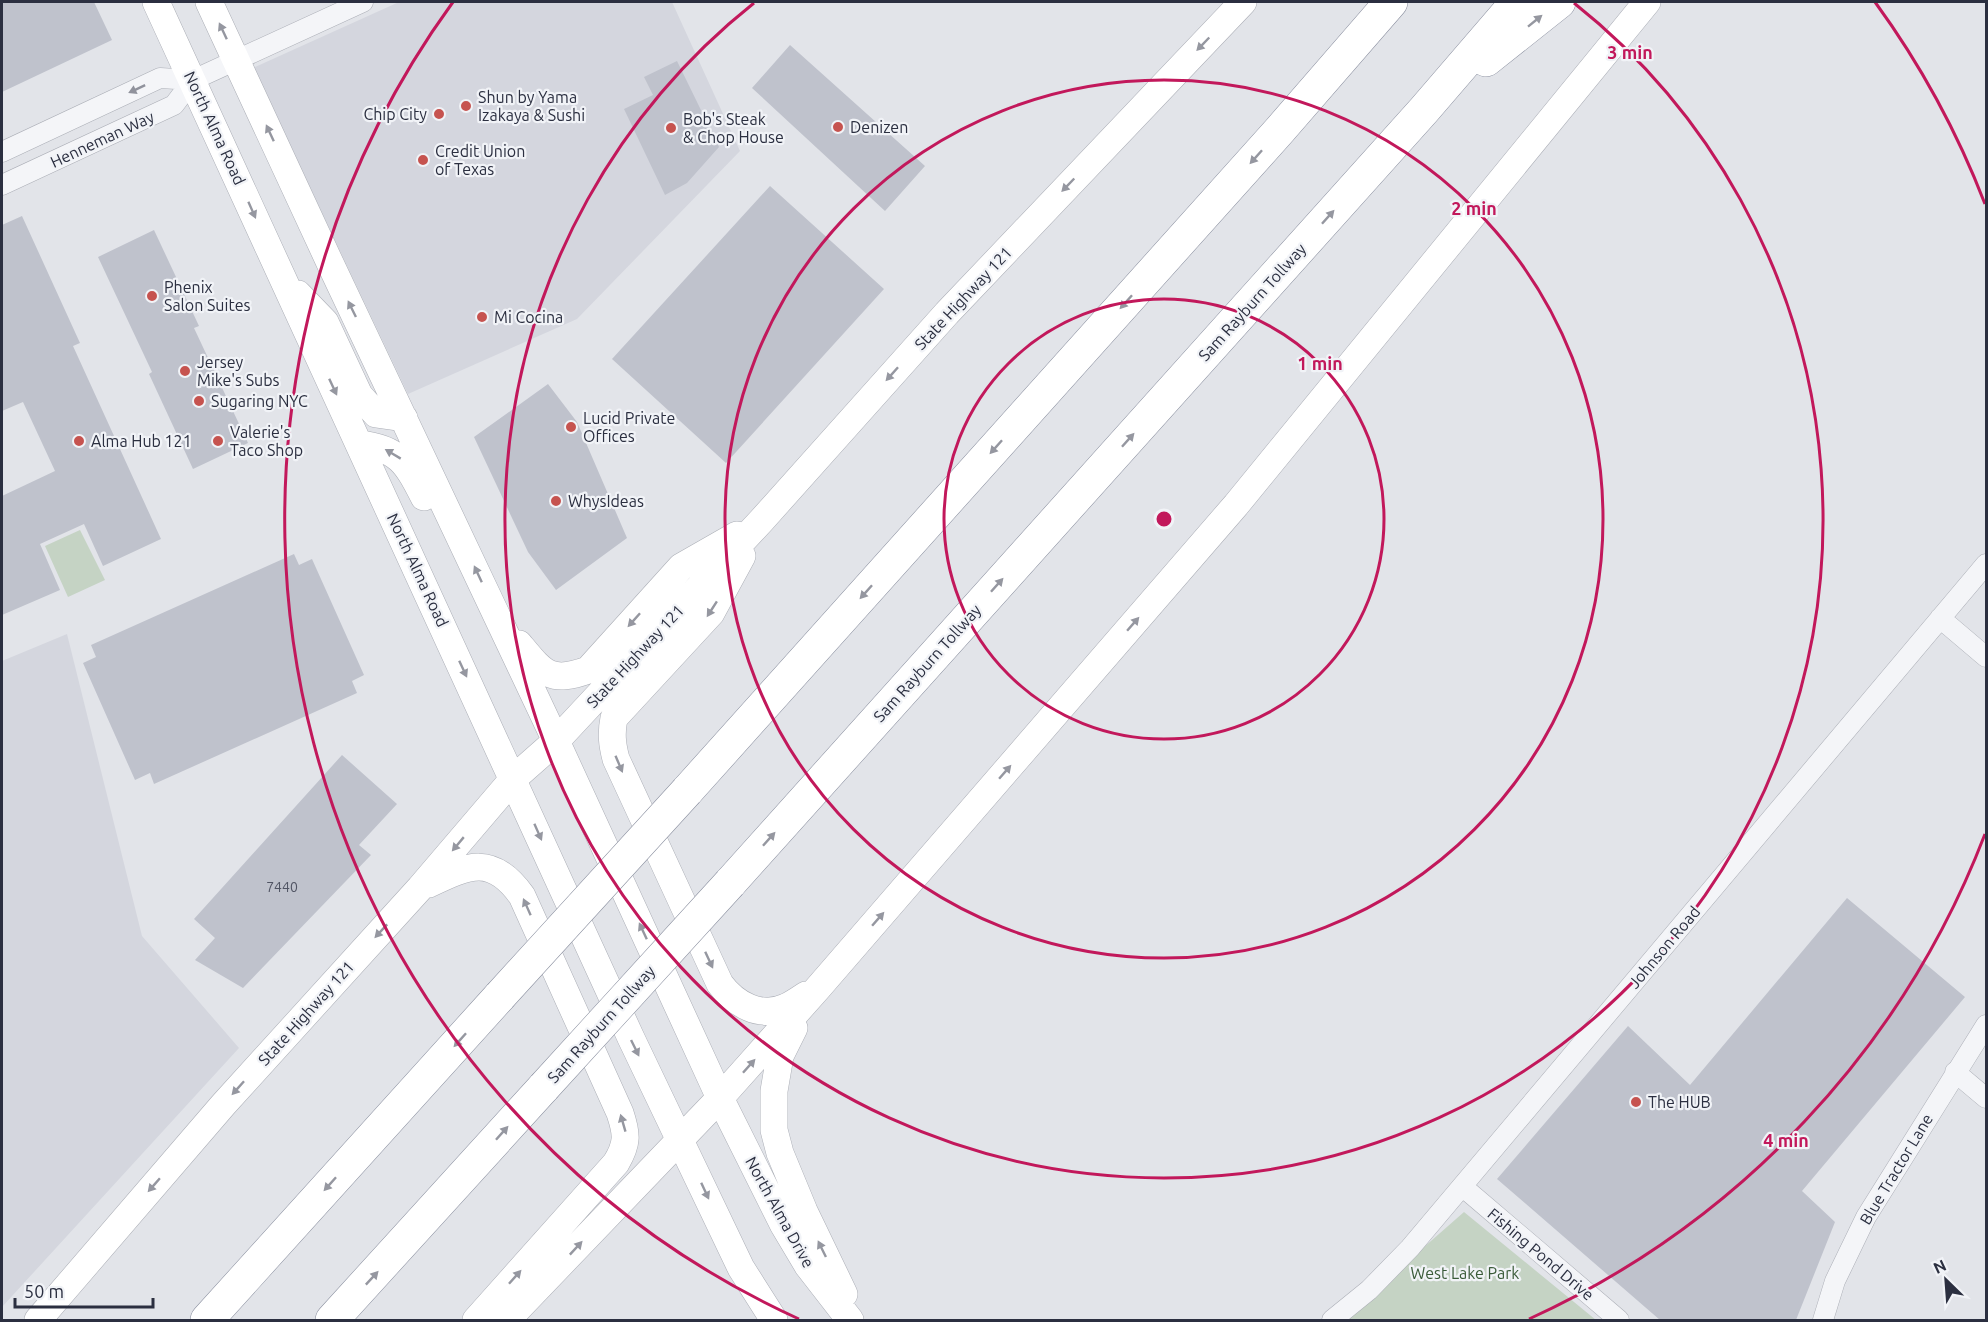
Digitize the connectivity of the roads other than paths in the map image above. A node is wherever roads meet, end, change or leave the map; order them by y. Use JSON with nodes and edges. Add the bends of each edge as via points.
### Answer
{"nodes":[{"id":1,"x":156,"y":2,"type":"edge"},
{"id":2,"x":209,"y":2,"type":"edge"},
{"id":3,"x":363,"y":2,"type":"edge"},
{"id":4,"x":1243,"y":2,"type":"edge"},
{"id":5,"x":1368,"y":2,"type":"edge"},
{"id":6,"x":1391,"y":2,"type":"edge"},
{"id":7,"x":1517,"y":2,"type":"edge"},
{"id":8,"x":1559,"y":2,"type":"edge"},
{"id":9,"x":1647,"y":2,"type":"edge"},
{"id":10,"x":236,"y":61,"type":"junction"},
{"id":11,"x":193,"y":80,"type":"junction"},
{"id":12,"x":1424,"y":110,"type":"junction"},
{"id":13,"x":1279,"y":131,"type":"junction"},
{"id":14,"x":2,"y":152,"type":"edge"},
{"id":15,"x":2,"y":185,"type":"edge"},
{"id":16,"x":284,"y":279,"type":"junction"},
{"id":17,"x":404,"y":418,"type":"junction"},
{"id":18,"x":359,"y":444,"type":"junction"},
{"id":19,"x":761,"y":521,"type":"junction"},
{"id":20,"x":456,"y":527,"type":"junction"},
{"id":21,"x":1986,"y":564,"type":"edge"},
{"id":22,"x":498,"y":618,"type":"junction"},
{"id":23,"x":1940,"y":618,"type":"junction"},
{"id":24,"x":1986,"y":657,"type":"edge"},
{"id":25,"x":556,"y":741,"type":"junction"},
{"id":26,"x":513,"y":779,"type":"junction"},
{"id":27,"x":420,"y":888,"type":"junction"},
{"id":28,"x":818,"y":988,"type":"junction"},
{"id":29,"x":1986,"y":1025,"type":"edge"},
{"id":30,"x":1955,"y":1072,"type":"junction"},
{"id":31,"x":720,"y":1098,"type":"junction"},
{"id":32,"x":1986,"y":1098,"type":"edge"},
{"id":33,"x":680,"y":1138,"type":"junction"},
{"id":34,"x":1463,"y":1188,"type":"junction"},
{"id":35,"x":38,"y":1320,"type":"edge"},
{"id":36,"x":207,"y":1320,"type":"edge"},
{"id":37,"x":332,"y":1320,"type":"edge"},
{"id":38,"x":476,"y":1320,"type":"edge"},
{"id":39,"x":507,"y":1320,"type":"edge"},
{"id":40,"x":774,"y":1320,"type":"edge"},
{"id":41,"x":850,"y":1320,"type":"edge"},
{"id":42,"x":856,"y":1320,"type":"edge"},
{"id":43,"x":1332,"y":1320,"type":"edge"},
{"id":44,"x":1619,"y":1320,"type":"edge"},
{"id":45,"x":1822,"y":1320,"type":"edge"}],
"edges":[{"from":1,"to":11,"type":"main road","name":"North Alma Road"},
{"from":10,"to":2,"type":"main road","one_way":true},
{"from":3,"to":10,"type":"street","name":"Henneman Way"},
{"from":4,"to":19,"type":"main road","name":"State Highway 121","one_way":true,"via":[[947,313]]},
{"from":5,"to":13,"type":"highway"},
{"from":6,"to":13,"type":"highway"},
{"from":7,"to":12,"type":"highway","name":"Sam Rayburn Tollway"},
{"from":12,"to":8,"type":"highway","one_way":true},
{"from":28,"to":9,"type":"main road","one_way":true,"via":[[1236,505]]},
{"from":10,"to":11,"type":"street","name":"Henneman Way"},
{"from":17,"to":10,"type":"main road","one_way":true},
{"from":11,"to":14,"type":"street","name":"Henneman Way","one_way":true,"via":[[160,78]]},
{"from":11,"to":15,"type":"street","name":"Henneman Way","via":[[174,105]]},
{"from":11,"to":16,"type":"main road","name":"North Alma Road","one_way":true},
{"from":37,"to":12,"type":"highway","name":"Sam Rayburn Tollway","one_way":true,"bridge":true},
{"from":13,"to":36,"type":"highway","one_way":true,"bridge":true},
{"from":16,"to":17,"type":"main road","via":[[325,322],[359,395],[376,414]]},
{"from":16,"to":18,"type":"main road","name":"North Alma Road","one_way":true},
{"from":17,"to":20,"type":"main road"},
{"from":20,"to":18,"type":"main road","one_way":true,"via":[[442,524],[433,513],[400,457]]},
{"from":18,"to":26,"type":"main road","name":"North Alma Road","one_way":true},
{"from":19,"to":22,"type":"main road","one_way":true,"via":[[681,567],[588,670],[569,676],[552,675],[538,667]]},
{"from":19,"to":25,"type":"main road","name":"State Highway 121"},
{"from":19,"to":28,"type":"main road","one_way":true,"via":[[711,613],[614,718],[612,746],[727,994],[746,1007],[769,1011],[784,1008]]},
{"from":22,"to":20,"type":"main road","one_way":true},
{"from":21,"to":23,"type":"street","name":"Johnson Road"},
{"from":22,"to":25,"type":"main road"},
{"from":23,"to":24,"type":"street"},
{"from":23,"to":34,"type":"street","name":"Johnson Road"},
{"from":25,"to":26,"type":"main road","name":"State Highway 121"},
{"from":31,"to":25,"type":"main road","one_way":true},
{"from":26,"to":27,"type":"main road","name":"State Highway 121","one_way":true},
{"from":26,"to":33,"type":"main road","name":"North Alma Road","one_way":true,"via":[[630,1038]]},
{"from":27,"to":35,"type":"main road","name":"State Highway 121","one_way":true,"via":[[230,1096]]},
{"from":38,"to":27,"type":"main road","one_way":true,"via":[[616,1163],[625,1149],[626,1131],[522,896],[511,880],[485,867],[460,869]]},
{"from":31,"to":28,"type":"main road","one_way":true},
{"from":42,"to":28,"type":"main road","one_way":true,"via":[[804,1211],[774,1130],[774,1091],[780,1056]]},
{"from":29,"to":30,"type":"street","name":"Blue Tractor Lane"},
{"from":30,"to":32,"type":"street"},
{"from":30,"to":45,"type":"street","name":"Blue Tractor Lane","via":[[1851,1246]]},
{"from":31,"to":33,"type":"main road"},
{"from":31,"to":41,"type":"main road","name":"North Alma Drive","via":[[783,1224],[808,1266]]},
{"from":39,"to":33,"type":"main road","one_way":true},
{"from":33,"to":40,"type":"main road","one_way":true,"via":[[741,1268]]},
{"from":34,"to":43,"type":"street","name":"Johnson Road","via":[[1386,1274]]},
{"from":34,"to":44,"type":"street","name":"Fishing Pond Drive"}]}
